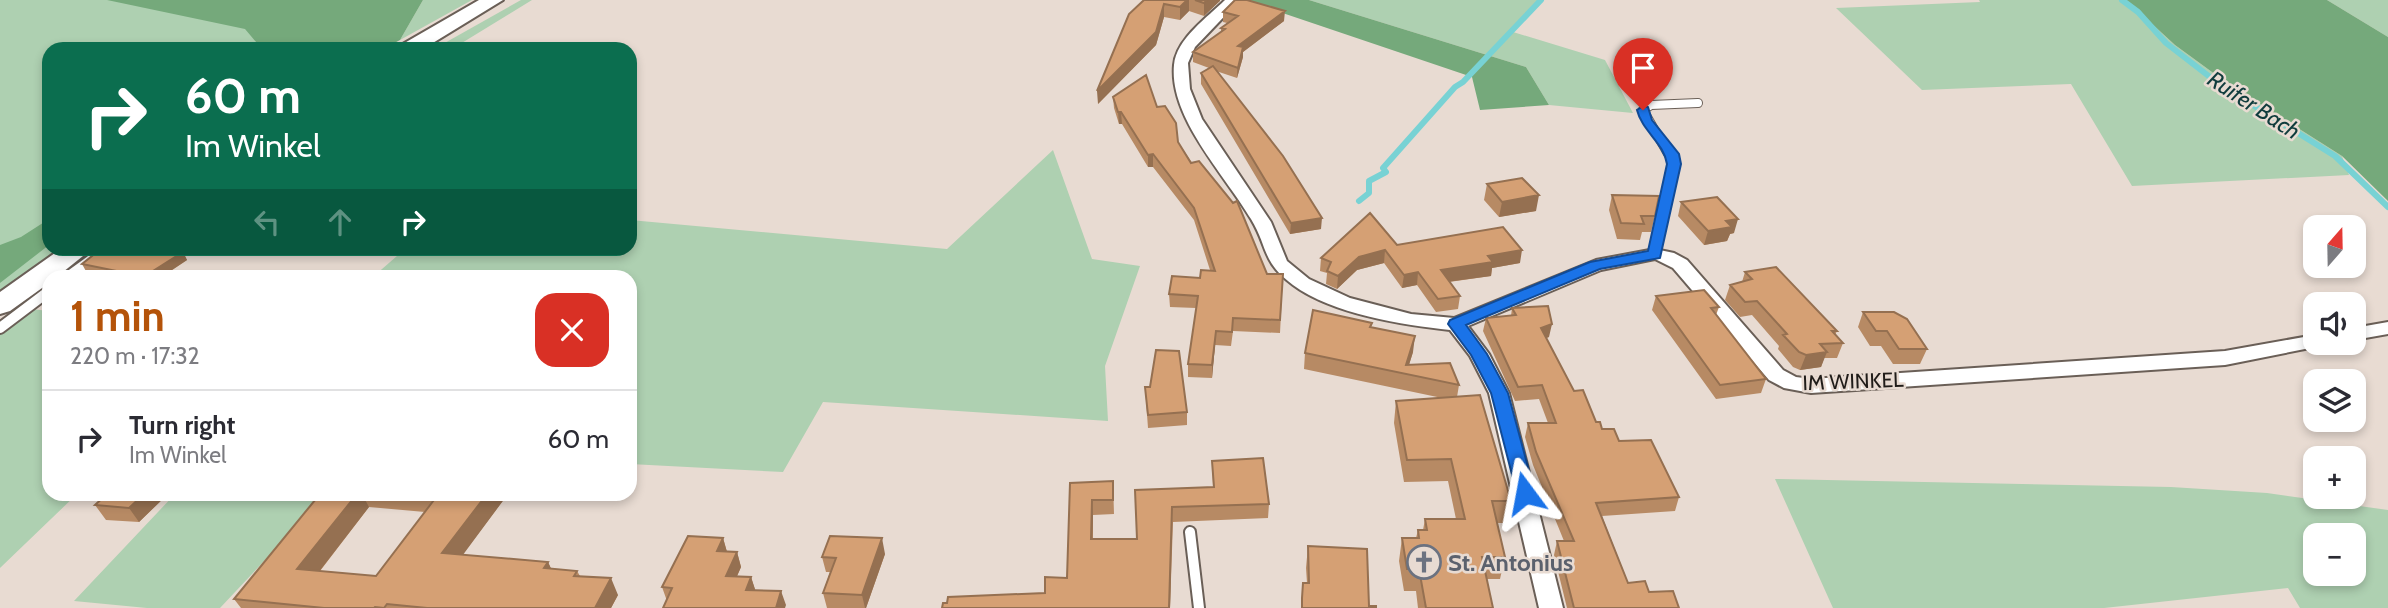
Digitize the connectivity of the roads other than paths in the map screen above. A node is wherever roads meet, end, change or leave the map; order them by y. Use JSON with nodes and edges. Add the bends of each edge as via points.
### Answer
{"nodes":[{"id":1,"x":493,"y":0,"type":"edge"},
{"id":2,"x":1233,"y":0,"type":"edge"},
{"id":3,"x":420,"y":42,"type":"edge"},
{"id":4,"x":1698,"y":103,"type":"dead end"},
{"id":5,"x":1655,"y":254,"type":"junction"},
{"id":6,"x":69,"y":256,"type":"edge"},
{"id":7,"x":96,"y":256,"type":"edge"},
{"id":8,"x":49,"y":270,"type":"edge"},
{"id":9,"x":77,"y":270,"type":"edge"},
{"id":10,"x":42,"y":275,"type":"edge"},
{"id":11,"x":42,"y":297,"type":"edge"},
{"id":12,"x":0,"y":305,"type":"edge"},
{"id":13,"x":1456,"y":324,"type":"junction"},
{"id":14,"x":0,"y":328,"type":"edge"},
{"id":15,"x":2388,"y":328,"type":"edge"},
{"id":16,"x":2366,"y":332,"type":"edge"},
{"id":17,"x":2303,"y":343,"type":"edge"},
{"id":18,"x":1190,"y":532,"type":"dead end"},
{"id":19,"x":1199,"y":608,"type":"edge"},
{"id":20,"x":1551,"y":608,"type":"edge"}],
"edges":[{"from":1,"to":3,"type":"main road"},
{"from":2,"to":13,"type":"street","via":[[1188,45],[1181,63],[1182,89],[1194,119],[1262,222],[1279,264],[1303,283],[1343,302],[1410,320]]},
{"from":4,"to":5,"type":"lane","via":[[1651,105],[1643,110],[1674,164]]},
{"from":5,"to":13,"type":"street","via":[[1596,266]]},
{"from":5,"to":17,"type":"street","name":"IM WINKEL","via":[[1680,264],[1776,375],[1811,386],[2225,358]]},
{"from":6,"to":8,"type":"main road"},
{"from":7,"to":9,"type":"lane"},
{"from":10,"to":12,"type":"main road"},
{"from":11,"to":14,"type":"lane"},
{"from":13,"to":20,"type":"street","via":[[1479,354],[1499,393]]},
{"from":15,"to":16,"type":"street"},
{"from":18,"to":19,"type":"lane"}]}
